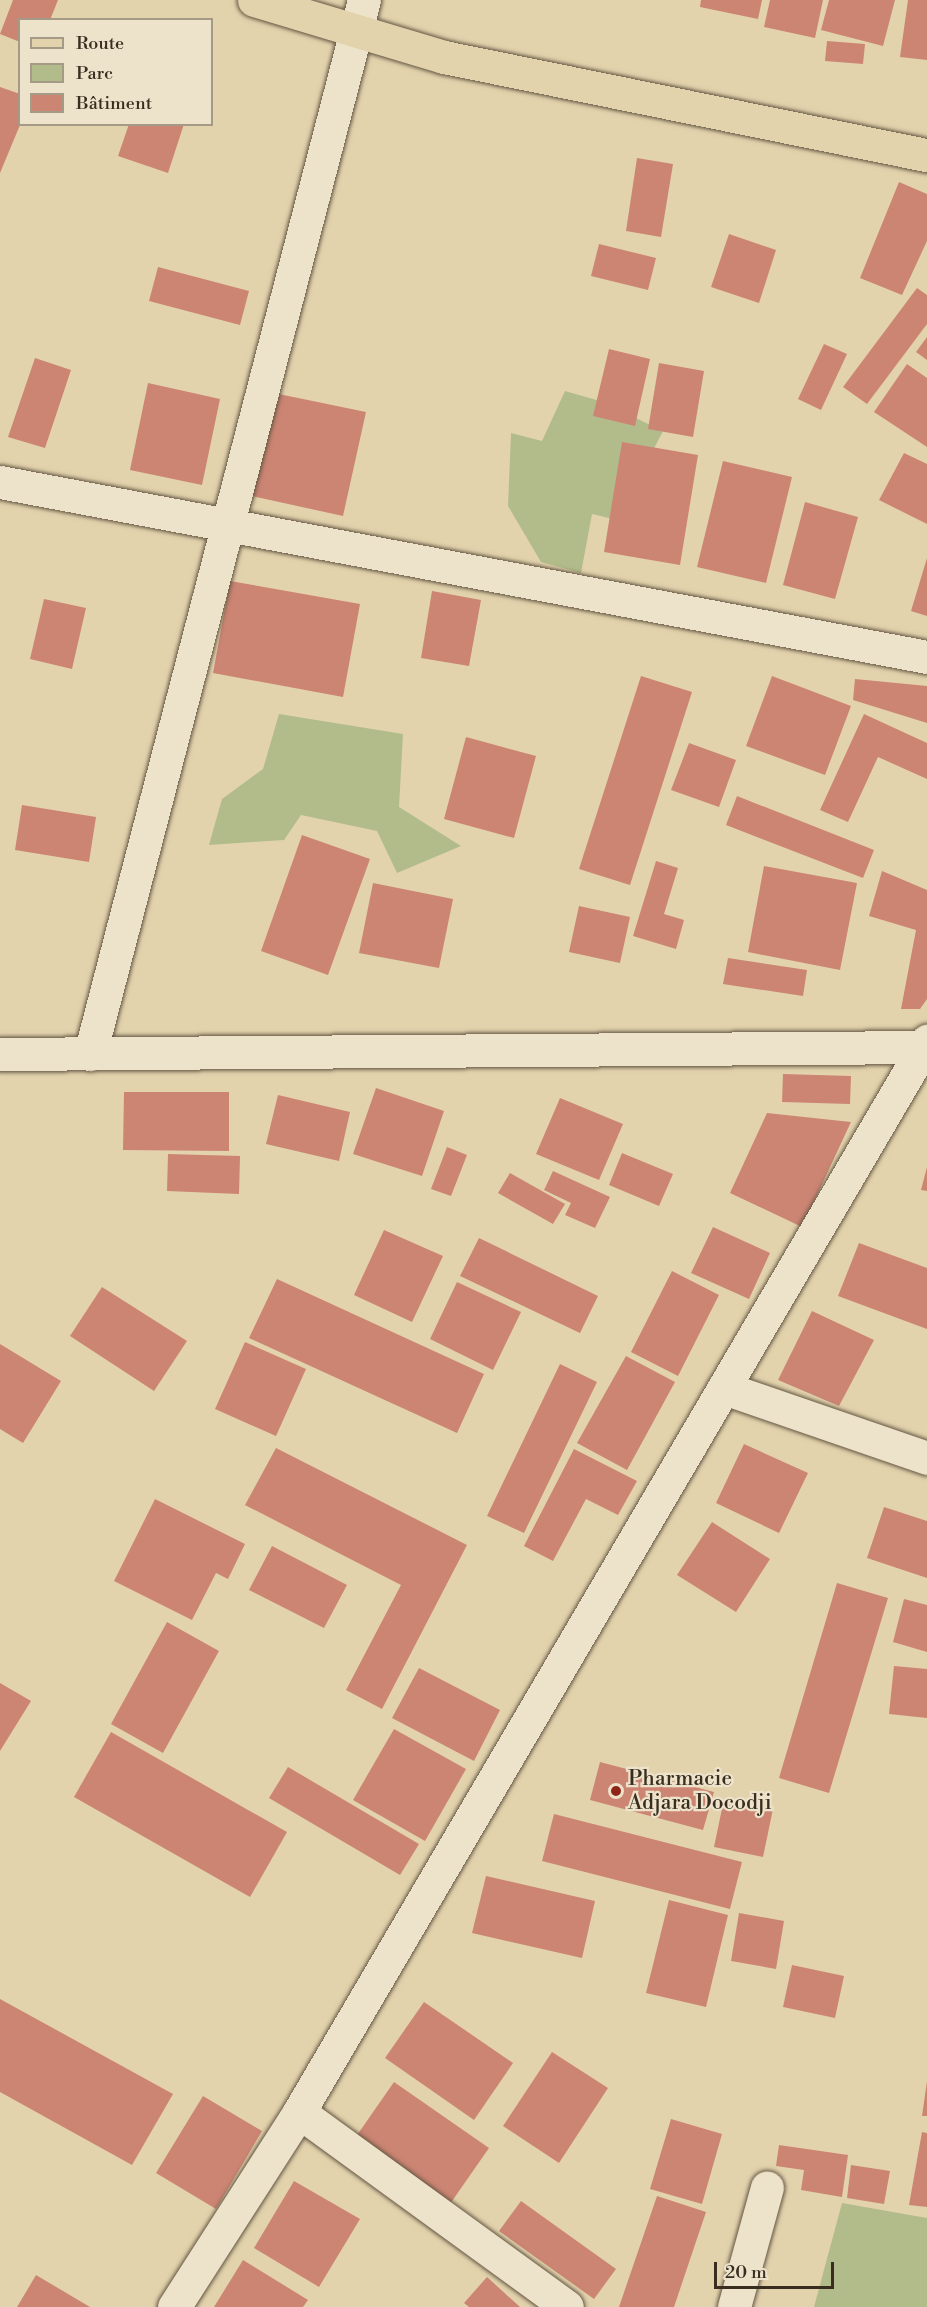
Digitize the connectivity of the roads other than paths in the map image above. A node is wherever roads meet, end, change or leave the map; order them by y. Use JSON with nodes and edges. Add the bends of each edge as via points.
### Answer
{"nodes":[{"id":1,"x":254,"y":0,"type":"edge"},
{"id":2,"x":364,"y":0,"type":"edge"},
{"id":3,"x":356,"y":32,"type":"junction"},
{"id":4,"x":927,"y":155,"type":"edge"},
{"id":5,"x":0,"y":482,"type":"edge"},
{"id":6,"x":227,"y":527,"type":"junction"},
{"id":7,"x":927,"y":657,"type":"edge"},
{"id":8,"x":926,"y":1045,"type":"edge"},
{"id":9,"x":0,"y":1054,"type":"edge"},
{"id":10,"x":90,"y":1054,"type":"junction"},
{"id":11,"x":724,"y":1388,"type":"junction"},
{"id":12,"x":927,"y":1458,"type":"edge"},
{"id":13,"x":299,"y":2112,"type":"junction"},
{"id":14,"x":767,"y":2187,"type":"dead end"},
{"id":15,"x":174,"y":2307,"type":"edge"},
{"id":16,"x":567,"y":2307,"type":"edge"},
{"id":17,"x":734,"y":2307,"type":"edge"}],
"edges":[{"from":1,"to":3,"type":"main road"},
{"from":2,"to":3,"type":"street"},
{"from":3,"to":4,"type":"main road","via":[[444,57]]},
{"from":3,"to":6,"type":"street"},
{"from":5,"to":6,"type":"street"},
{"from":6,"to":7,"type":"street"},
{"from":6,"to":10,"type":"street"},
{"from":8,"to":10,"type":"street"},
{"from":8,"to":11,"type":"street"},
{"from":9,"to":10,"type":"street"},
{"from":11,"to":12,"type":"street"},
{"from":11,"to":13,"type":"street"},
{"from":13,"to":15,"type":"street"},
{"from":13,"to":16,"type":"street"},
{"from":14,"to":17,"type":"street"}]}
